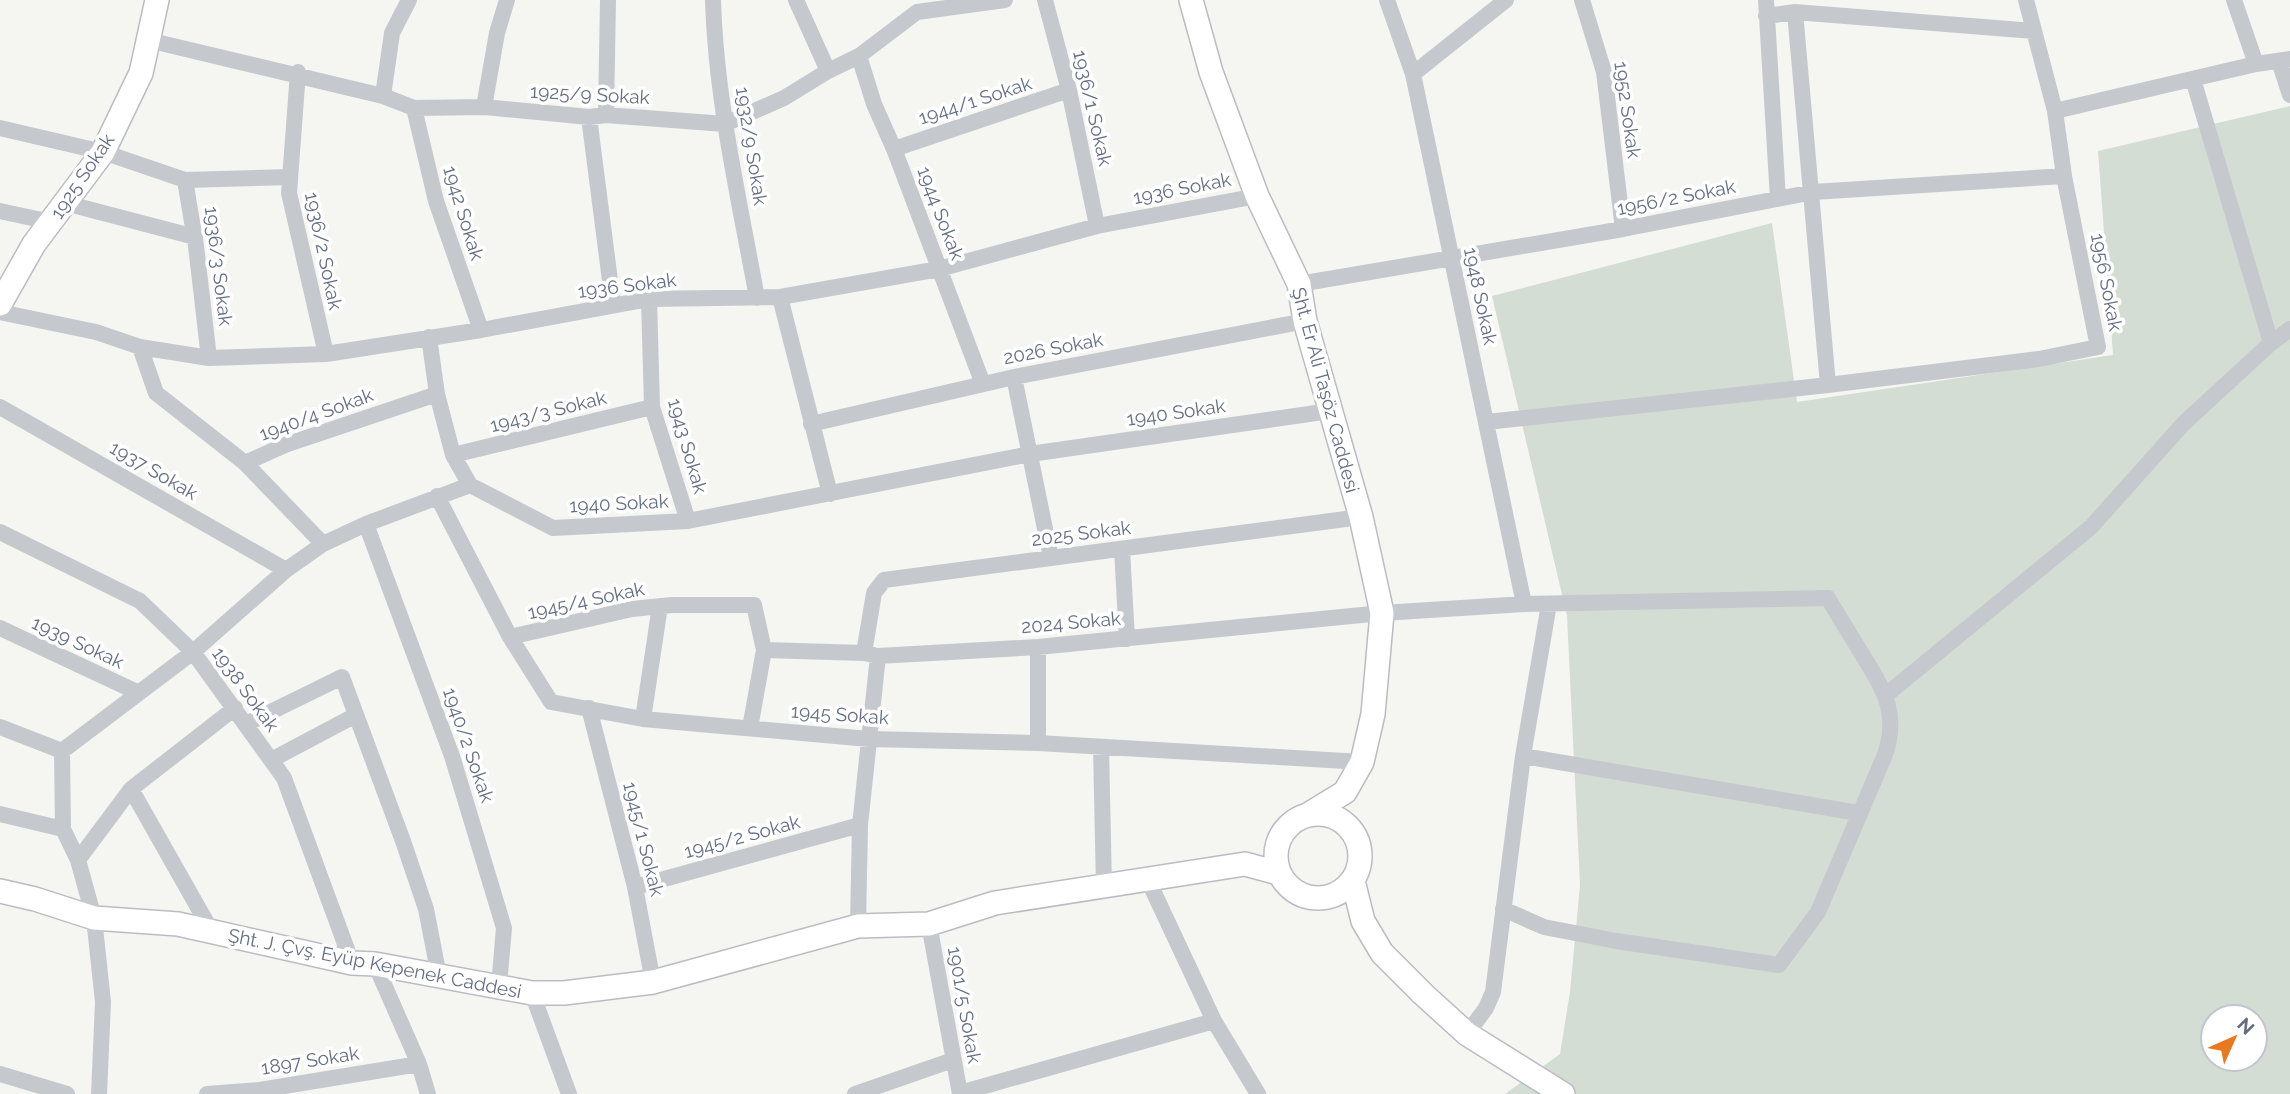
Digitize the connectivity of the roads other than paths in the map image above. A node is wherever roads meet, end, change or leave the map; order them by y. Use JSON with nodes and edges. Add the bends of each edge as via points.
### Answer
{"nodes":[{"id":1,"x":157,"y":0,"type":"edge"},
{"id":2,"x":409,"y":0,"type":"edge"},
{"id":3,"x":507,"y":0,"type":"edge"},
{"id":4,"x":608,"y":0,"type":"edge"},
{"id":5,"x":713,"y":0,"type":"edge"},
{"id":6,"x":796,"y":0,"type":"edge"},
{"id":7,"x":1005,"y":0,"type":"edge"},
{"id":8,"x":1045,"y":0,"type":"edge"},
{"id":9,"x":1191,"y":0,"type":"edge"},
{"id":10,"x":1387,"y":0,"type":"edge"},
{"id":11,"x":1506,"y":0,"type":"edge"},
{"id":12,"x":1582,"y":0,"type":"edge"},
{"id":13,"x":2026,"y":0,"type":"edge"},
{"id":14,"x":2234,"y":0,"type":"edge"},
{"id":15,"x":917,"y":6,"type":"edge"},
{"id":16,"x":1766,"y":8,"type":"edge"},
{"id":17,"x":1795,"y":12,"type":"junction"},
{"id":18,"x":2034,"y":31,"type":"junction"},
{"id":19,"x":148,"y":40,"type":"junction"},
{"id":20,"x":859,"y":56,"type":"junction"},
{"id":21,"x":2284,"y":60,"type":"edge"},
{"id":22,"x":2256,"y":64,"type":"junction"},
{"id":23,"x":828,"y":71,"type":"junction"},
{"id":24,"x":298,"y":74,"type":"junction"},
{"id":25,"x":1413,"y":74,"type":"junction"},
{"id":26,"x":2193,"y":79,"type":"junction"},
{"id":27,"x":1069,"y":90,"type":"junction"},
{"id":28,"x":2290,"y":95,"type":"edge"},
{"id":29,"x":383,"y":96,"type":"junction"},
{"id":30,"x":484,"y":107,"type":"junction"},
{"id":31,"x":414,"y":108,"type":"junction"},
{"id":32,"x":2055,"y":111,"type":"junction"},
{"id":33,"x":606,"y":115,"type":"junction"},
{"id":34,"x":589,"y":117,"type":"junction"},
{"id":35,"x":725,"y":124,"type":"junction"},
{"id":36,"x":0,"y":128,"type":"edge"},
{"id":37,"x":894,"y":149,"type":"junction"},
{"id":38,"x":103,"y":152,"type":"junction"},
{"id":39,"x":2064,"y":176,"type":"junction"},
{"id":40,"x":290,"y":177,"type":"junction"},
{"id":41,"x":185,"y":180,"type":"junction"},
{"id":42,"x":1812,"y":192,"type":"junction"},
{"id":43,"x":1257,"y":196,"type":"junction"},
{"id":44,"x":1778,"y":199,"type":"junction"},
{"id":45,"x":65,"y":203,"type":"junction"},
{"id":46,"x":0,"y":211,"type":"edge"},
{"id":47,"x":51,"y":222,"type":"junction"},
{"id":48,"x":1097,"y":226,"type":"junction"},
{"id":49,"x":1623,"y":229,"type":"junction"},
{"id":50,"x":195,"y":237,"type":"junction"},
{"id":51,"x":1452,"y":259,"type":"junction"},
{"id":52,"x":939,"y":269,"type":"junction"},
{"id":53,"x":1299,"y":284,"type":"junction"},
{"id":54,"x":780,"y":297,"type":"junction"},
{"id":55,"x":757,"y":298,"type":"junction"},
{"id":56,"x":649,"y":299,"type":"junction"},
{"id":57,"x":0,"y":303,"type":"edge"},
{"id":58,"x":612,"y":304,"type":"junction"},
{"id":59,"x":0,"y":312,"type":"edge"},
{"id":60,"x":1305,"y":321,"type":"junction"},
{"id":61,"x":2290,"y":329,"type":"edge"},
{"id":62,"x":481,"y":330,"type":"junction"},
{"id":63,"x":429,"y":337,"type":"junction"},
{"id":64,"x":2271,"y":343,"type":"junction"},
{"id":65,"x":140,"y":346,"type":"junction"},
{"id":66,"x":326,"y":355,"type":"junction"},
{"id":67,"x":209,"y":358,"type":"junction"},
{"id":68,"x":1014,"y":377,"type":"junction"},
{"id":69,"x":983,"y":384,"type":"junction"},
{"id":70,"x":1828,"y":385,"type":"junction"},
{"id":71,"x":437,"y":394,"type":"junction"},
{"id":72,"x":0,"y":407,"type":"edge"},
{"id":73,"x":652,"y":407,"type":"junction"},
{"id":74,"x":1330,"y":411,"type":"junction"},
{"id":75,"x":1487,"y":422,"type":"junction"},
{"id":76,"x":811,"y":424,"type":"junction"},
{"id":77,"x":1030,"y":454,"type":"junction"},
{"id":78,"x":453,"y":455,"type":"junction"},
{"id":79,"x":245,"y":463,"type":"junction"},
{"id":80,"x":470,"y":485,"type":"junction"},
{"id":81,"x":830,"y":494,"type":"junction"},
{"id":82,"x":438,"y":496,"type":"junction"},
{"id":83,"x":1361,"y":517,"type":"junction"},
{"id":84,"x":688,"y":521,"type":"junction"},
{"id":85,"x":366,"y":524,"type":"junction"},
{"id":86,"x":0,"y":531,"type":"edge"},
{"id":87,"x":324,"y":544,"type":"junction"},
{"id":88,"x":1122,"y":549,"type":"junction"},
{"id":89,"x":1051,"y":558,"type":"junction"},
{"id":90,"x":286,"y":570,"type":"junction"},
{"id":91,"x":1524,"y":604,"type":"junction"},
{"id":92,"x":1549,"y":604,"type":"junction"},
{"id":93,"x":660,"y":606,"type":"junction"},
{"id":94,"x":1382,"y":613,"type":"junction"},
{"id":95,"x":0,"y":628,"type":"edge"},
{"id":96,"x":510,"y":637,"type":"junction"},
{"id":97,"x":1127,"y":639,"type":"junction"},
{"id":98,"x":1038,"y":647,"type":"junction"},
{"id":99,"x":764,"y":650,"type":"junction"},
{"id":100,"x":193,"y":652,"type":"junction"},
{"id":101,"x":871,"y":654,"type":"junction"},
{"id":102,"x":139,"y":693,"type":"junction"},
{"id":103,"x":1885,"y":695,"type":"junction"},
{"id":104,"x":235,"y":708,"type":"junction"},
{"id":105,"x":589,"y":708,"type":"junction"},
{"id":106,"x":356,"y":715,"type":"junction"},
{"id":107,"x":643,"y":719,"type":"junction"},
{"id":108,"x":246,"y":724,"type":"junction"},
{"id":109,"x":0,"y":727,"type":"edge"},
{"id":110,"x":750,"y":728,"type":"junction"},
{"id":111,"x":869,"y":739,"type":"junction"},
{"id":112,"x":1038,"y":743,"type":"junction"},
{"id":113,"x":1101,"y":747,"type":"junction"},
{"id":114,"x":62,"y":751,"type":"junction"},
{"id":115,"x":1523,"y":756,"type":"junction"},
{"id":116,"x":271,"y":760,"type":"junction"},
{"id":117,"x":1362,"y":762,"type":"junction"},
{"id":118,"x":131,"y":789,"type":"junction"},
{"id":119,"x":1345,"y":792,"type":"junction"},
{"id":120,"x":1858,"y":813,"type":"junction"},
{"id":121,"x":0,"y":814,"type":"edge"},
{"id":122,"x":1309,"y":814,"type":"junction"},
{"id":123,"x":860,"y":825,"type":"junction"},
{"id":124,"x":1349,"y":827,"type":"junction"},
{"id":125,"x":63,"y":829,"type":"junction"},
{"id":126,"x":1280,"y":835,"type":"junction"},
{"id":127,"x":78,"y":860,"type":"junction"},
{"id":128,"x":1245,"y":864,"type":"junction"},
{"id":129,"x":1278,"y":873,"type":"junction"},
{"id":130,"x":1148,"y":880,"type":"junction"},
{"id":131,"x":1353,"y":881,"type":"junction"},
{"id":132,"x":635,"y":887,"type":"junction"},
{"id":133,"x":1104,"y":887,"type":"junction"},
{"id":134,"x":0,"y":891,"type":"edge"},
{"id":135,"x":1334,"y":896,"type":"junction"},
{"id":136,"x":1503,"y":909,"type":"junction"},
{"id":137,"x":1363,"y":921,"type":"junction"},
{"id":138,"x":94,"y":924,"type":"junction"},
{"id":139,"x":929,"y":924,"type":"junction"},
{"id":140,"x":858,"y":926,"type":"junction"},
{"id":141,"x":212,"y":932,"type":"junction"},
{"id":142,"x":363,"y":963,"type":"junction"},
{"id":143,"x":439,"y":976,"type":"junction"},
{"id":144,"x":653,"y":982,"type":"junction"},
{"id":145,"x":499,"y":986,"type":"junction"},
{"id":146,"x":532,"y":993,"type":"junction"},
{"id":147,"x":1214,"y":1021,"type":"junction"},
{"id":148,"x":1467,"y":1034,"type":"junction"},
{"id":149,"x":953,"y":1060,"type":"junction"},
{"id":150,"x":419,"y":1064,"type":"junction"},
{"id":151,"x":0,"y":1074,"type":"edge"},
{"id":152,"x":260,"y":1092,"type":"edge"},
{"id":153,"x":960,"y":1093,"type":"edge"},
{"id":154,"x":68,"y":1094,"type":"edge"},
{"id":155,"x":99,"y":1094,"type":"edge"},
{"id":156,"x":207,"y":1094,"type":"edge"},
{"id":157,"x":428,"y":1094,"type":"edge"},
{"id":158,"x":569,"y":1094,"type":"edge"},
{"id":159,"x":855,"y":1094,"type":"edge"},
{"id":160,"x":1258,"y":1094,"type":"edge"},
{"id":161,"x":1563,"y":1094,"type":"edge"}],
"edges":[{"from":1,"to":19,"type":"street","name":"1925 Sokak"},
{"from":2,"to":29,"type":"street","via":[[392,33]]},
{"from":3,"to":30,"type":"street"},
{"from":4,"to":33,"type":"street"},
{"from":5,"to":35,"type":"street","name":"1932/9 Sokak"},
{"from":6,"to":23,"type":"street"},
{"from":7,"to":15,"type":"street","name":"1925/9 Sokak"},
{"from":8,"to":27,"type":"street","name":"1936/1 Sokak"},
{"from":9,"to":43,"type":"street","name":"Şht. Er Ali Taşöz Caddesi","via":[[1211,72]]},
{"from":10,"to":25,"type":"street","name":"1948 Sokak"},
{"from":11,"to":25,"type":"street"},
{"from":12,"to":49,"type":"street","name":"1952 Sokak","via":[[1604,72]]},
{"from":13,"to":18,"type":"street","name":"1956 Sokak"},
{"from":14,"to":22,"type":"street"},
{"from":15,"to":20,"type":"street","name":"1925/9 Sokak"},
{"from":16,"to":17,"type":"street"},
{"from":16,"to":44,"type":"street"},
{"from":17,"to":18,"type":"street"},
{"from":17,"to":42,"type":"street"},
{"from":18,"to":32,"type":"street","name":"1956 Sokak"},
{"from":19,"to":24,"type":"street","name":"1925/9 Sokak"},
{"from":19,"to":38,"type":"street","name":"1925 Sokak","via":[[141,73]]},
{"from":20,"to":23,"type":"street","name":"1925/9 Sokak"},
{"from":20,"to":37,"type":"street","name":"1944 Sokak"},
{"from":21,"to":22,"type":"street"},
{"from":21,"to":28,"type":"street"},
{"from":22,"to":26,"type":"street"},
{"from":23,"to":35,"type":"street","name":"1925/9 Sokak","via":[[784,98]]},
{"from":24,"to":29,"type":"street","name":"1925/9 Sokak"},
{"from":24,"to":40,"type":"street","name":"1936/2 Sokak"},
{"from":25,"to":51,"type":"street","name":"1948 Sokak"},
{"from":26,"to":32,"type":"street"},
{"from":26,"to":64,"type":"street"},
{"from":27,"to":37,"type":"street","name":"1944/1 Sokak"},
{"from":27,"to":48,"type":"street","name":"1936/1 Sokak"},
{"from":29,"to":31,"type":"street","name":"1925/9 Sokak"},
{"from":30,"to":31,"type":"street","name":"1925/9 Sokak"},
{"from":30,"to":34,"type":"street","name":"1925/9 Sokak"},
{"from":31,"to":62,"type":"street","name":"1942 Sokak","via":[[436,201]]},
{"from":32,"to":39,"type":"street","name":"1956 Sokak"},
{"from":33,"to":34,"type":"street","name":"1925/9 Sokak"},
{"from":33,"to":35,"type":"street","name":"1925/9 Sokak"},
{"from":34,"to":58,"type":"street"},
{"from":35,"to":55,"type":"street","name":"1932/9 Sokak"},
{"from":36,"to":38,"type":"street"},
{"from":37,"to":52,"type":"street","name":"1944 Sokak"},
{"from":38,"to":41,"type":"street"},
{"from":38,"to":45,"type":"street","name":"1925 Sokak"},
{"from":39,"to":42,"type":"street","name":"1956/2 Sokak"},
{"from":39,"to":70,"type":"street","name":"1956 Sokak","via":[[2098,347],[2039,359]]},
{"from":40,"to":41,"type":"street"},
{"from":40,"to":66,"type":"street","name":"1936/2 Sokak","via":[[289,193]]},
{"from":41,"to":50,"type":"street","name":"1936/3 Sokak"},
{"from":42,"to":44,"type":"street","name":"1956/2 Sokak"},
{"from":42,"to":70,"type":"street"},
{"from":43,"to":48,"type":"street","name":"1936 Sokak"},
{"from":43,"to":53,"type":"street","name":"Şht. Er Ali Taşöz Caddesi"},
{"from":44,"to":49,"type":"street","name":"1956/2 Sokak"},
{"from":45,"to":47,"type":"street","name":"1925 Sokak"},
{"from":45,"to":50,"type":"street"},
{"from":46,"to":47,"type":"street"},
{"from":47,"to":57,"type":"street","name":"1925 Sokak"},
{"from":48,"to":52,"type":"street","name":"1936 Sokak"},
{"from":49,"to":51,"type":"street","name":"1956/2 Sokak"},
{"from":50,"to":67,"type":"street","name":"1936/3 Sokak"},
{"from":51,"to":53,"type":"street","name":"1956/2 Sokak"},
{"from":51,"to":75,"type":"street","name":"1948 Sokak"},
{"from":52,"to":54,"type":"street","name":"1936 Sokak"},
{"from":52,"to":69,"type":"street","name":"1944 Sokak"},
{"from":53,"to":60,"type":"street","name":"Şht. Er Ali Taşöz Caddesi"},
{"from":54,"to":55,"type":"street","name":"1936 Sokak"},
{"from":54,"to":76,"type":"street"},
{"from":55,"to":56,"type":"street","name":"1936 Sokak"},
{"from":56,"to":58,"type":"street","name":"1936 Sokak"},
{"from":56,"to":73,"type":"street","name":"1943 Sokak"},
{"from":58,"to":62,"type":"street","name":"1936 Sokak"},
{"from":59,"to":65,"type":"street","name":"1936 Sokak"},
{"from":60,"to":68,"type":"street","name":"2026 Sokak"},
{"from":60,"to":74,"type":"street","name":"Şht. Er Ali Taşöz Caddesi"},
{"from":61,"to":64,"type":"street"},
{"from":62,"to":63,"type":"street","name":"1936 Sokak"},
{"from":63,"to":66,"type":"street","name":"1936 Sokak"},
{"from":63,"to":71,"type":"street"},
{"from":64,"to":103,"type":"street","via":[[2184,423],[2091,527]]},
{"from":65,"to":67,"type":"street","name":"1936 Sokak"},
{"from":65,"to":79,"type":"street","name":"1940/4 Sokak","via":[[156,393]]},
{"from":66,"to":67,"type":"street","name":"1936 Sokak"},
{"from":68,"to":69,"type":"street","name":"2026 Sokak"},
{"from":68,"to":77,"type":"street"},
{"from":69,"to":76,"type":"street","name":"2026 Sokak"},
{"from":70,"to":75,"type":"street"},
{"from":71,"to":78,"type":"street"},
{"from":71,"to":79,"type":"street","name":"1940/4 Sokak"},
{"from":72,"to":90,"type":"street","name":"1937 Sokak"},
{"from":73,"to":78,"type":"street","name":"1943/3 Sokak"},
{"from":73,"to":84,"type":"street","name":"1943 Sokak"},
{"from":74,"to":77,"type":"street","name":"1940 Sokak"},
{"from":74,"to":83,"type":"street","name":"Şht. Er Ali Taşöz Caddesi"},
{"from":75,"to":91,"type":"street","name":"1948 Sokak"},
{"from":76,"to":81,"type":"street"},
{"from":77,"to":81,"type":"street","name":"1940 Sokak"},
{"from":77,"to":89,"type":"street"},
{"from":78,"to":80,"type":"street"},
{"from":79,"to":87,"type":"street"},
{"from":80,"to":82,"type":"street"},
{"from":80,"to":84,"type":"street","name":"1940 Sokak","via":[[553,528]]},
{"from":81,"to":84,"type":"street","name":"1940 Sokak"},
{"from":82,"to":85,"type":"street"},
{"from":82,"to":96,"type":"street","name":"1945 Sokak"},
{"from":83,"to":88,"type":"street","name":"2025 Sokak"},
{"from":83,"to":94,"type":"street","name":"Şht. Er Ali Taşöz Caddesi"},
{"from":85,"to":87,"type":"street"},
{"from":85,"to":145,"type":"street","name":"1940/2 Sokak","via":[[452,756],[501,916]]},
{"from":86,"to":100,"type":"street","name":"1938 Sokak","via":[[139,601]]},
{"from":87,"to":90,"type":"street"},
{"from":88,"to":89,"type":"street","name":"2025 Sokak"},
{"from":88,"to":97,"type":"street"},
{"from":89,"to":101,"type":"street","name":"2025 Sokak","via":[[884,580],[874,593]]},
{"from":90,"to":100,"type":"street"},
{"from":91,"to":92,"type":"street","name":"2024 Sokak"},
{"from":91,"to":94,"type":"street","name":"2024 Sokak"},
{"from":92,"to":103,"type":"street","name":"2024 Sokak","via":[[1828,598]]},
{"from":92,"to":115,"type":"street"},
{"from":93,"to":96,"type":"street","name":"1945/4 Sokak"},
{"from":93,"to":99,"type":"street","name":"1945/4 Sokak","via":[[754,605]]},
{"from":93,"to":107,"type":"street"},
{"from":94,"to":97,"type":"street","name":"2024 Sokak"},
{"from":94,"to":117,"type":"street","name":"Şht. Er Ali Taşöz Caddesi","via":[[1373,714]]},
{"from":95,"to":102,"type":"street","name":"1939 Sokak"},
{"from":96,"to":105,"type":"street","name":"1945 Sokak","via":[[551,702]]},
{"from":97,"to":98,"type":"street","name":"2024 Sokak"},
{"from":98,"to":101,"type":"street","name":"2024 Sokak"},
{"from":98,"to":112,"type":"street"},
{"from":99,"to":101,"type":"street","name":"2024 Sokak"},
{"from":99,"to":110,"type":"street"},
{"from":100,"to":102,"type":"street"},
{"from":100,"to":104,"type":"street","name":"1938 Sokak"},
{"from":101,"to":111,"type":"street","name":"2025 Sokak"},
{"from":102,"to":114,"type":"street"},
{"from":103,"to":120,"type":"street","via":[[1891,724],[1888,746]]},
{"from":104,"to":108,"type":"street","name":"1938 Sokak"},
{"from":104,"to":118,"type":"street"},
{"from":105,"to":107,"type":"street","name":"1945 Sokak"},
{"from":105,"to":132,"type":"street","name":"1945/1 Sokak"},
{"from":106,"to":108,"type":"street","via":[[342,677]]},
{"from":106,"to":116,"type":"street"},
{"from":106,"to":143,"type":"street","via":[[426,909]]},
{"from":107,"to":110,"type":"street","name":"1945 Sokak"},
{"from":108,"to":116,"type":"street","name":"1938 Sokak"},
{"from":109,"to":114,"type":"street"},
{"from":110,"to":111,"type":"street","name":"1945 Sokak"},
{"from":111,"to":112,"type":"street","name":"1945 Sokak"},
{"from":111,"to":123,"type":"street","name":"2025 Sokak"},
{"from":112,"to":113,"type":"street","name":"1945 Sokak"},
{"from":113,"to":117,"type":"street","name":"1945 Sokak"},
{"from":113,"to":133,"type":"street"},
{"from":114,"to":125,"type":"street"},
{"from":115,"to":120,"type":"street"},
{"from":115,"to":136,"type":"street"},
{"from":116,"to":142,"type":"street","name":"1938 Sokak","via":[[284,778]]},
{"from":117,"to":119,"type":"street","name":"Şht. Er Ali Taşöz Caddesi"},
{"from":118,"to":127,"type":"street"},
{"from":118,"to":141,"type":"street"},
{"from":119,"to":122,"type":"street"},
{"from":119,"to":124,"type":"street"},
{"from":120,"to":136,"type":"street","via":[[1818,912],[1779,965],[1556,930]]},
{"from":121,"to":125,"type":"street"},
{"from":122,"to":124,"type":"street","via":[[1339,820]]},
{"from":122,"to":126,"type":"street"},
{"from":123,"to":132,"type":"street","name":"1945/2 Sokak"},
{"from":123,"to":140,"type":"street","name":"2025 Sokak"},
{"from":124,"to":131,"type":"street","via":[[1356,836],[1360,859]]},
{"from":125,"to":127,"type":"street"},
{"from":126,"to":128,"type":"street"},
{"from":126,"to":129,"type":"street","via":[[1275,847]]},
{"from":127,"to":138,"type":"street"},
{"from":128,"to":129,"type":"street"},
{"from":128,"to":130,"type":"street","name":"Şht. J. Çvş. Eyüp Kepenek Caddesi"},
{"from":129,"to":135,"type":"street","via":[[1295,893],[1307,898]]},
{"from":130,"to":133,"type":"street","name":"Şht. J. Çvş. Eyüp Kepenek Caddesi"},
{"from":130,"to":147,"type":"street"},
{"from":131,"to":135,"type":"street"},
{"from":131,"to":137,"type":"street"},
{"from":132,"to":144,"type":"street","name":"1945/1 Sokak"},
{"from":133,"to":139,"type":"street","name":"Şht. J. Çvş. Eyüp Kepenek Caddesi","via":[[995,903]]},
{"from":134,"to":138,"type":"street","name":"Şht. J. Çvş. Eyüp Kepenek Caddesi","via":[[35,899]]},
{"from":135,"to":137,"type":"street"},
{"from":136,"to":148,"type":"street","via":[[1493,992]]},
{"from":137,"to":148,"type":"street","via":[[1382,953]]},
{"from":138,"to":141,"type":"street","name":"Şht. J. Çvş. Eyüp Kepenek Caddesi","via":[[178,924]]},
{"from":138,"to":155,"type":"street","via":[[103,1002]]},
{"from":139,"to":140,"type":"street","name":"Şht. J. Çvş. Eyüp Kepenek Caddesi"},
{"from":139,"to":149,"type":"street","name":"1901/5 Sokak"},
{"from":140,"to":144,"type":"street","name":"Şht. J. Çvş. Eyüp Kepenek Caddesi"},
{"from":141,"to":142,"type":"street","name":"Şht. J. Çvş. Eyüp Kepenek Caddesi"},
{"from":142,"to":143,"type":"street","name":"Şht. J. Çvş. Eyüp Kepenek Caddesi"},
{"from":142,"to":150,"type":"street","name":"1938 Sokak"},
{"from":143,"to":145,"type":"street","name":"Şht. J. Çvş. Eyüp Kepenek Caddesi"},
{"from":144,"to":146,"type":"street","name":"Şht. J. Çvş. Eyüp Kepenek Caddesi"},
{"from":145,"to":146,"type":"street","name":"Şht. J. Çvş. Eyüp Kepenek Caddesi"},
{"from":146,"to":158,"type":"street"},
{"from":147,"to":153,"type":"street"},
{"from":147,"to":160,"type":"street"},
{"from":148,"to":161,"type":"street"},
{"from":149,"to":153,"type":"street","name":"1901/5 Sokak"},
{"from":149,"to":159,"type":"street"},
{"from":150,"to":152,"type":"street","name":"1897 Sokak"},
{"from":150,"to":157,"type":"street","name":"1938 Sokak"},
{"from":151,"to":154,"type":"street"},
{"from":152,"to":156,"type":"street","name":"1897 Sokak"}]}
